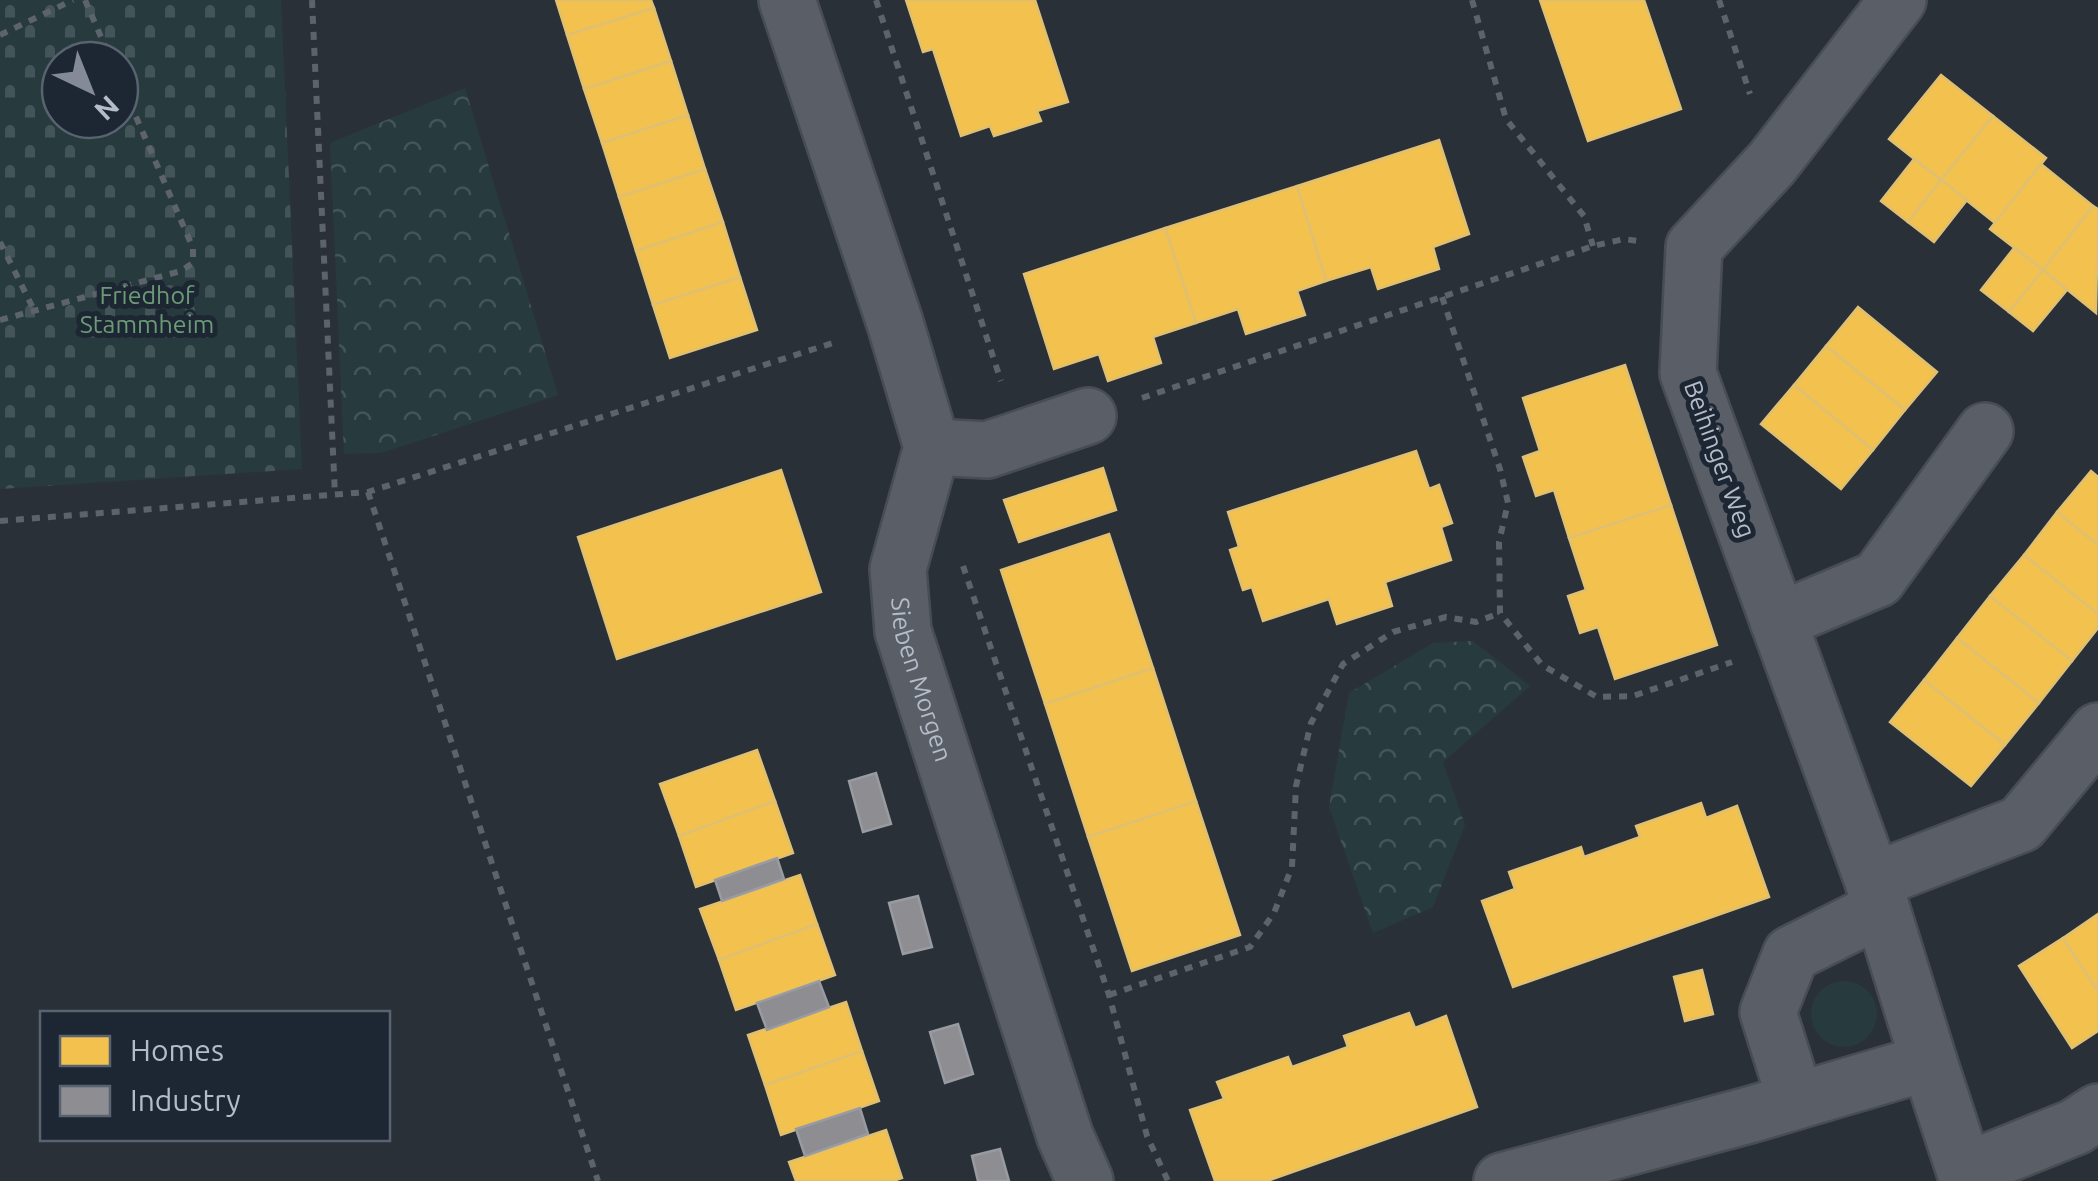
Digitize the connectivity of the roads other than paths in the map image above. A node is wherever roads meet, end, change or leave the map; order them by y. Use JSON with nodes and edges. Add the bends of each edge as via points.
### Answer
{"nodes":[{"id":1,"x":787,"y":0,"type":"edge"},
{"id":2,"x":1898,"y":0,"type":"edge"},
{"id":3,"x":1088,"y":416,"type":"road end"},
{"id":4,"x":1985,"y":431,"type":"dead end"},
{"id":5,"x":932,"y":446,"type":"junction"},
{"id":6,"x":1782,"y":632,"type":"junction"},
{"id":7,"x":2098,"y":731,"type":"edge"},
{"id":8,"x":1877,"y":895,"type":"junction"},
{"id":9,"x":1929,"y":1062,"type":"junction"},
{"id":10,"x":1796,"y":1101,"type":"junction"},
{"id":11,"x":2098,"y":1112,"type":"edge"},
{"id":12,"x":1966,"y":1176,"type":"edge"},
{"id":13,"x":1086,"y":1181,"type":"edge"},
{"id":14,"x":1502,"y":1181,"type":"edge"}],
"edges":[{"from":1,"to":5,"type":"street"},
{"from":2,"to":6,"type":"street","name":"Beihinger Weg","via":[[1772,163],[1694,248],[1688,373]]},
{"from":3,"to":5,"type":"street","via":[[986,450]]},
{"from":4,"to":6,"type":"street","via":[[1878,579]]},
{"from":5,"to":13,"type":"street","name":"Sieben Morgen","via":[[898,569],[902,631],[1065,1136]]},
{"from":6,"to":8,"type":"street","name":"Beihinger Weg"},
{"from":7,"to":8,"type":"street","via":[[2021,824]]},
{"from":8,"to":9,"type":"street"},
{"from":8,"to":10,"type":"street","via":[[1791,954],[1768,1012]]},
{"from":9,"to":10,"type":"street"},
{"from":9,"to":12,"type":"street"},
{"from":10,"to":14,"type":"street"},
{"from":11,"to":12,"type":"street"}]}
